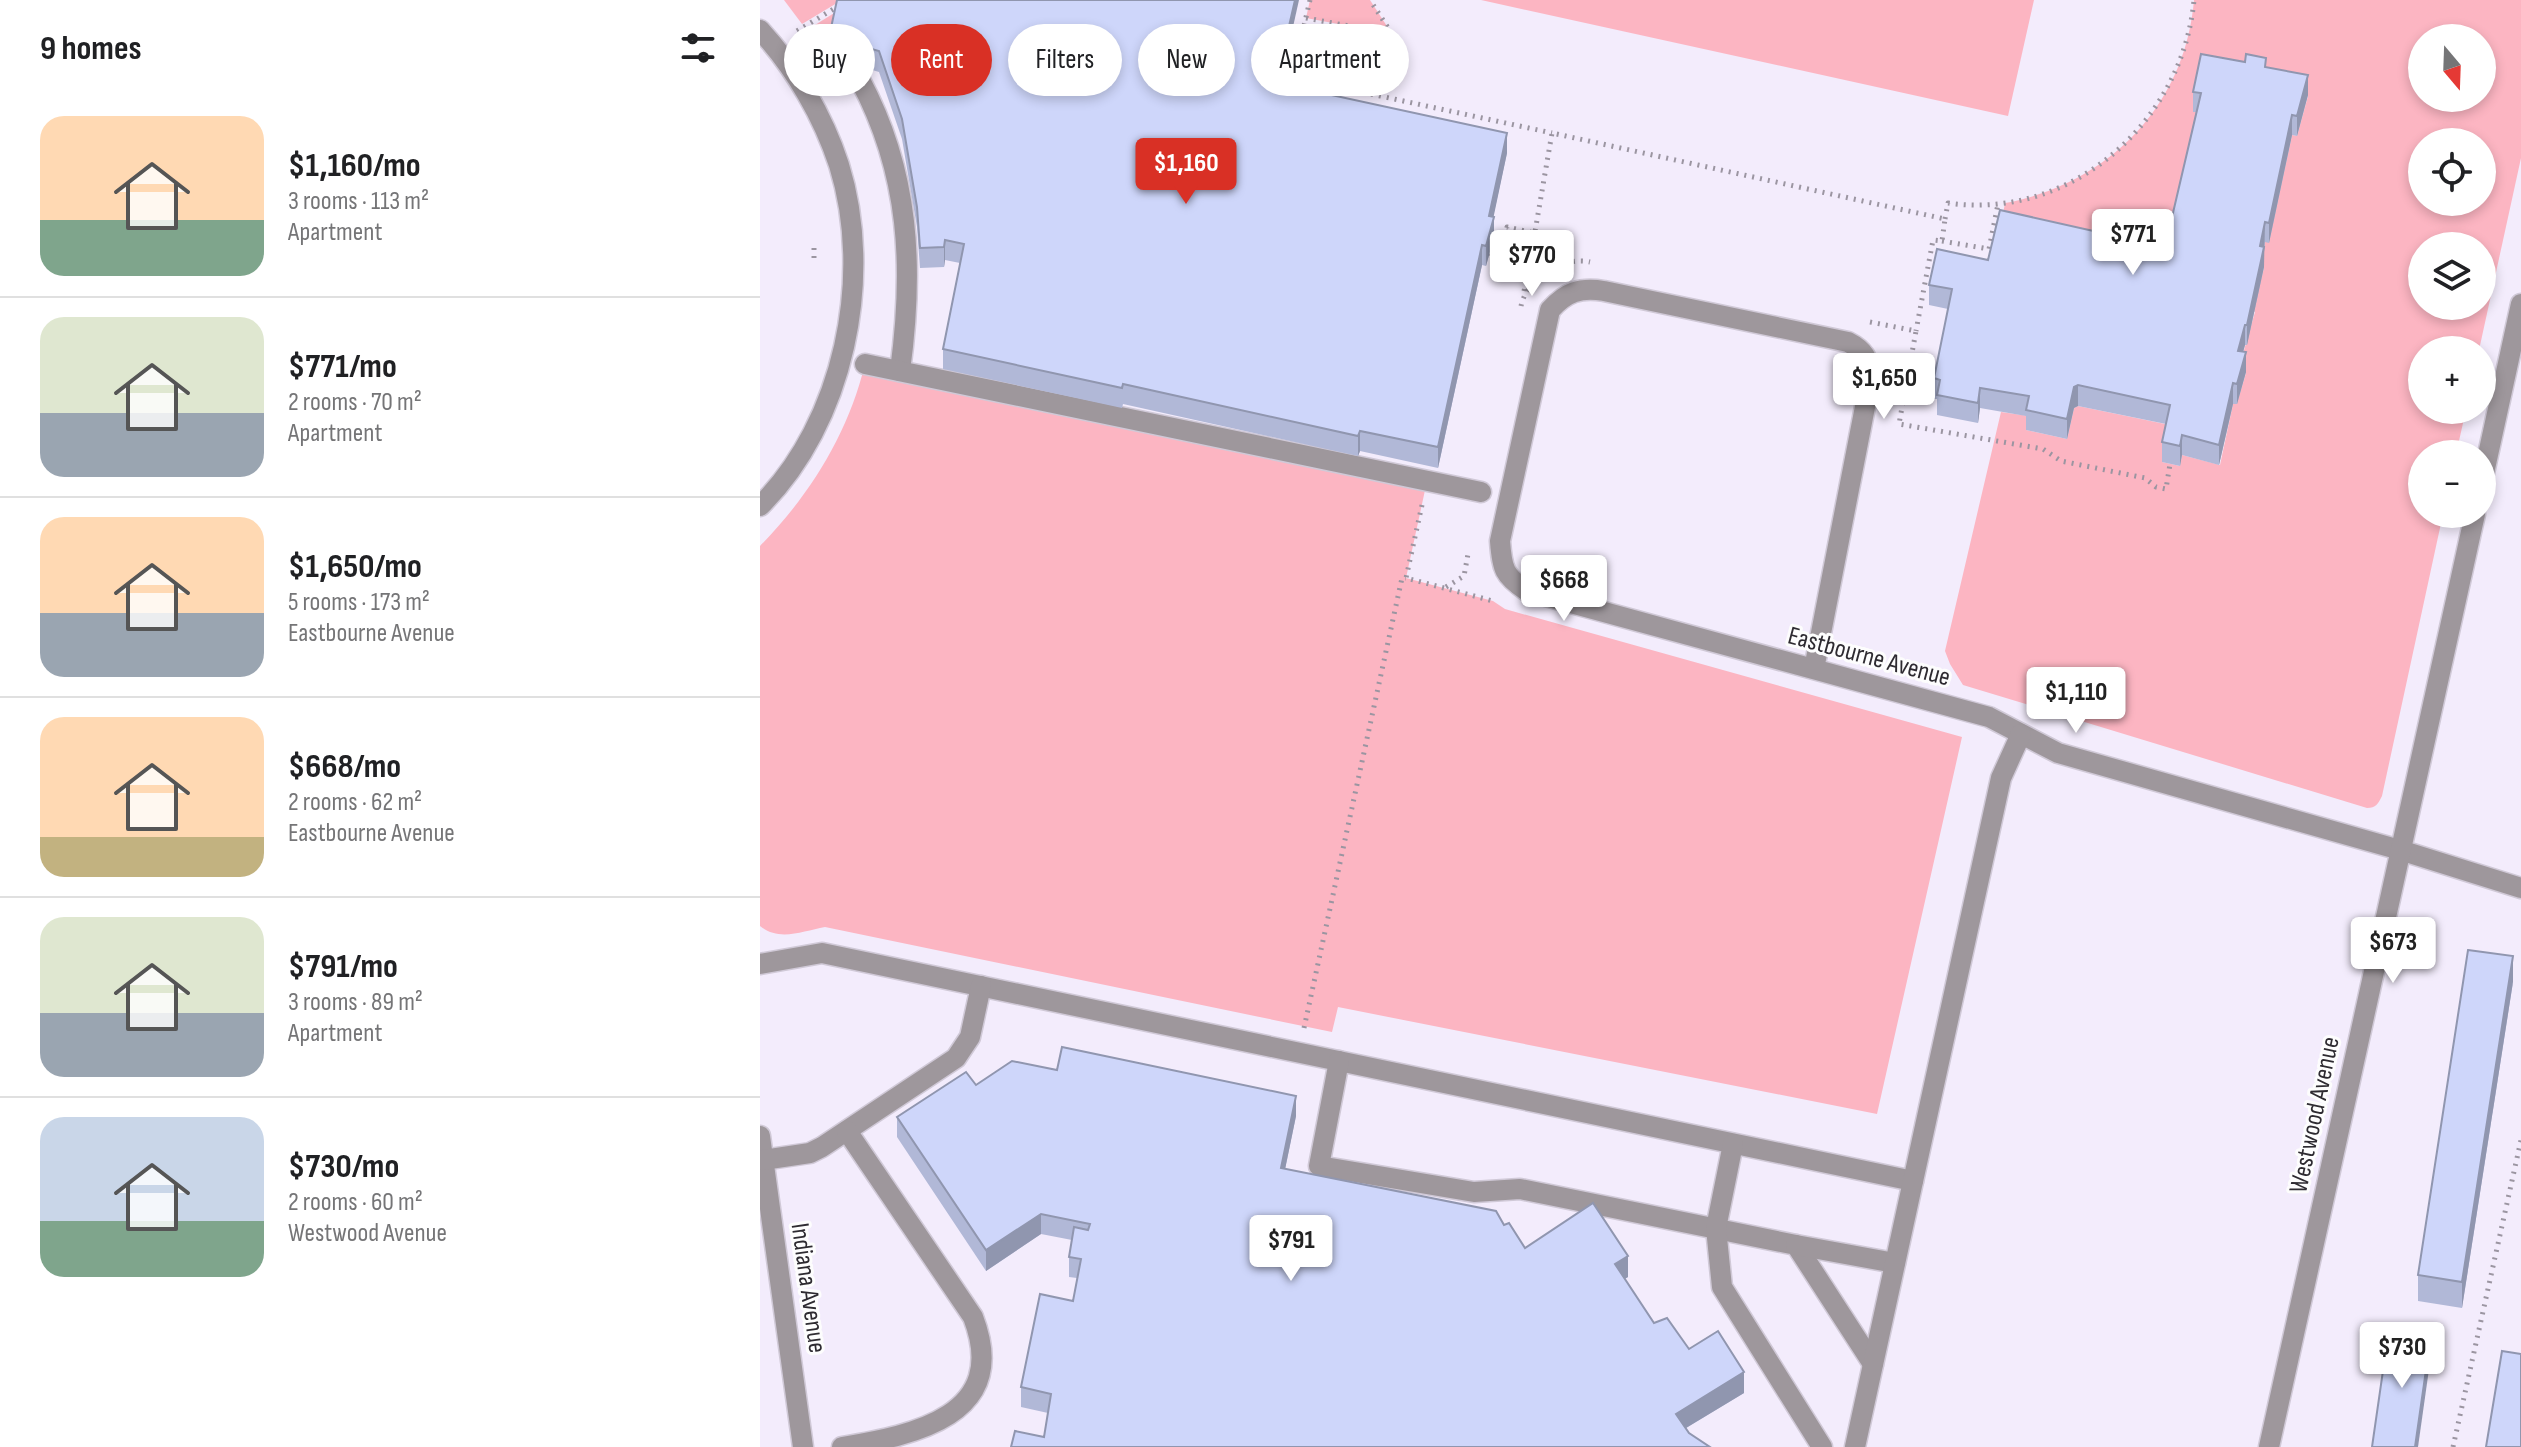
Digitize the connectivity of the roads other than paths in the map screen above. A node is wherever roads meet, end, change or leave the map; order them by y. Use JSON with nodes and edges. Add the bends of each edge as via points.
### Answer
{"nodes":[{"id":1,"x":760,"y":30,"type":"edge"},
{"id":2,"x":867,"y":96,"type":"edge"},
{"id":3,"x":2521,"y":304,"type":"edge"},
{"id":4,"x":865,"y":364,"type":"dead end"},
{"id":5,"x":900,"y":371,"type":"junction"},
{"id":6,"x":2511,"y":393,"type":"edge"},
{"id":7,"x":2496,"y":440,"type":"edge"},
{"id":8,"x":1481,"y":492,"type":"dead end"},
{"id":9,"x":760,"y":506,"type":"edge"},
{"id":10,"x":2472,"y":528,"type":"edge"},
{"id":11,"x":1814,"y":669,"type":"junction"},
{"id":12,"x":2021,"y":734,"type":"junction"},
{"id":13,"x":2400,"y":850,"type":"junction"},
{"id":14,"x":2521,"y":888,"type":"edge"},
{"id":15,"x":760,"y":964,"type":"edge"},
{"id":16,"x":981,"y":986,"type":"junction"},
{"id":17,"x":1339,"y":1061,"type":"junction"},
{"id":18,"x":847,"y":1131,"type":"junction"},
{"id":19,"x":760,"y":1136,"type":"edge"},
{"id":20,"x":1733,"y":1144,"type":"junction"},
{"id":21,"x":763,"y":1160,"type":"junction"},
{"id":22,"x":1913,"y":1181,"type":"junction"},
{"id":23,"x":1716,"y":1228,"type":"junction"},
{"id":24,"x":1796,"y":1245,"type":"junction"},
{"id":25,"x":1895,"y":1263,"type":"junction"},
{"id":26,"x":1873,"y":1364,"type":"junction"},
{"id":27,"x":803,"y":1447,"type":"edge"},
{"id":28,"x":842,"y":1447,"type":"edge"},
{"id":29,"x":1822,"y":1447,"type":"edge"},
{"id":30,"x":1855,"y":1447,"type":"edge"},
{"id":31,"x":2269,"y":1447,"type":"edge"}],
"edges":[{"from":1,"to":9,"type":"street","via":[[779,51],[823,124],[840,167],[853,257],[852,308],[830,394],[802,452]]},
{"from":2,"to":5,"type":"street","via":[[889,143],[904,218],[907,317]]},
{"from":3,"to":6,"type":"street"},
{"from":4,"to":5,"type":"street"},
{"from":5,"to":8,"type":"street"},
{"from":6,"to":7,"type":"street"},
{"from":10,"to":13,"type":"street","name":"Westwood Avenue"},
{"from":11,"to":11,"type":"street","name":"Eastbourne Avenue","via":[[1871,376],[1861,348],[1604,291],[1572,292],[1550,310],[1508,498],[1500,541],[1508,579],[1527,591]]},
{"from":11,"to":12,"type":"street","name":"Eastbourne Avenue","via":[[1989,717]]},
{"from":12,"to":13,"type":"street","name":"Eastbourne Avenue","via":[[2058,753]]},
{"from":12,"to":22,"type":"street","via":[[2001,778]]},
{"from":13,"to":14,"type":"street","name":"Eastbourne Avenue"},
{"from":13,"to":31,"type":"street","name":"Westwood Avenue"},
{"from":15,"to":16,"type":"street","via":[[822,953]]},
{"from":16,"to":17,"type":"street"},
{"from":16,"to":18,"type":"street","via":[[970,1037],[956,1058]]},
{"from":17,"to":20,"type":"street"},
{"from":17,"to":23,"type":"street","via":[[1319,1166],[1474,1192],[1520,1189]]},
{"from":18,"to":21,"type":"street","via":[[810,1153]]},
{"from":18,"to":28,"type":"street","via":[[973,1317],[981,1361],[974,1385],[945,1419],[909,1434]]},
{"from":19,"to":21,"type":"street","name":"Indiana Avenue"},
{"from":20,"to":22,"type":"street"},
{"from":20,"to":23,"type":"street"},
{"from":21,"to":27,"type":"street","name":"Indiana Avenue"},
{"from":22,"to":25,"type":"street"},
{"from":23,"to":24,"type":"street"},
{"from":23,"to":29,"type":"street","via":[[1722,1287]]},
{"from":24,"to":25,"type":"street"},
{"from":24,"to":26,"type":"street"},
{"from":25,"to":26,"type":"street"},
{"from":26,"to":30,"type":"street"}]}
